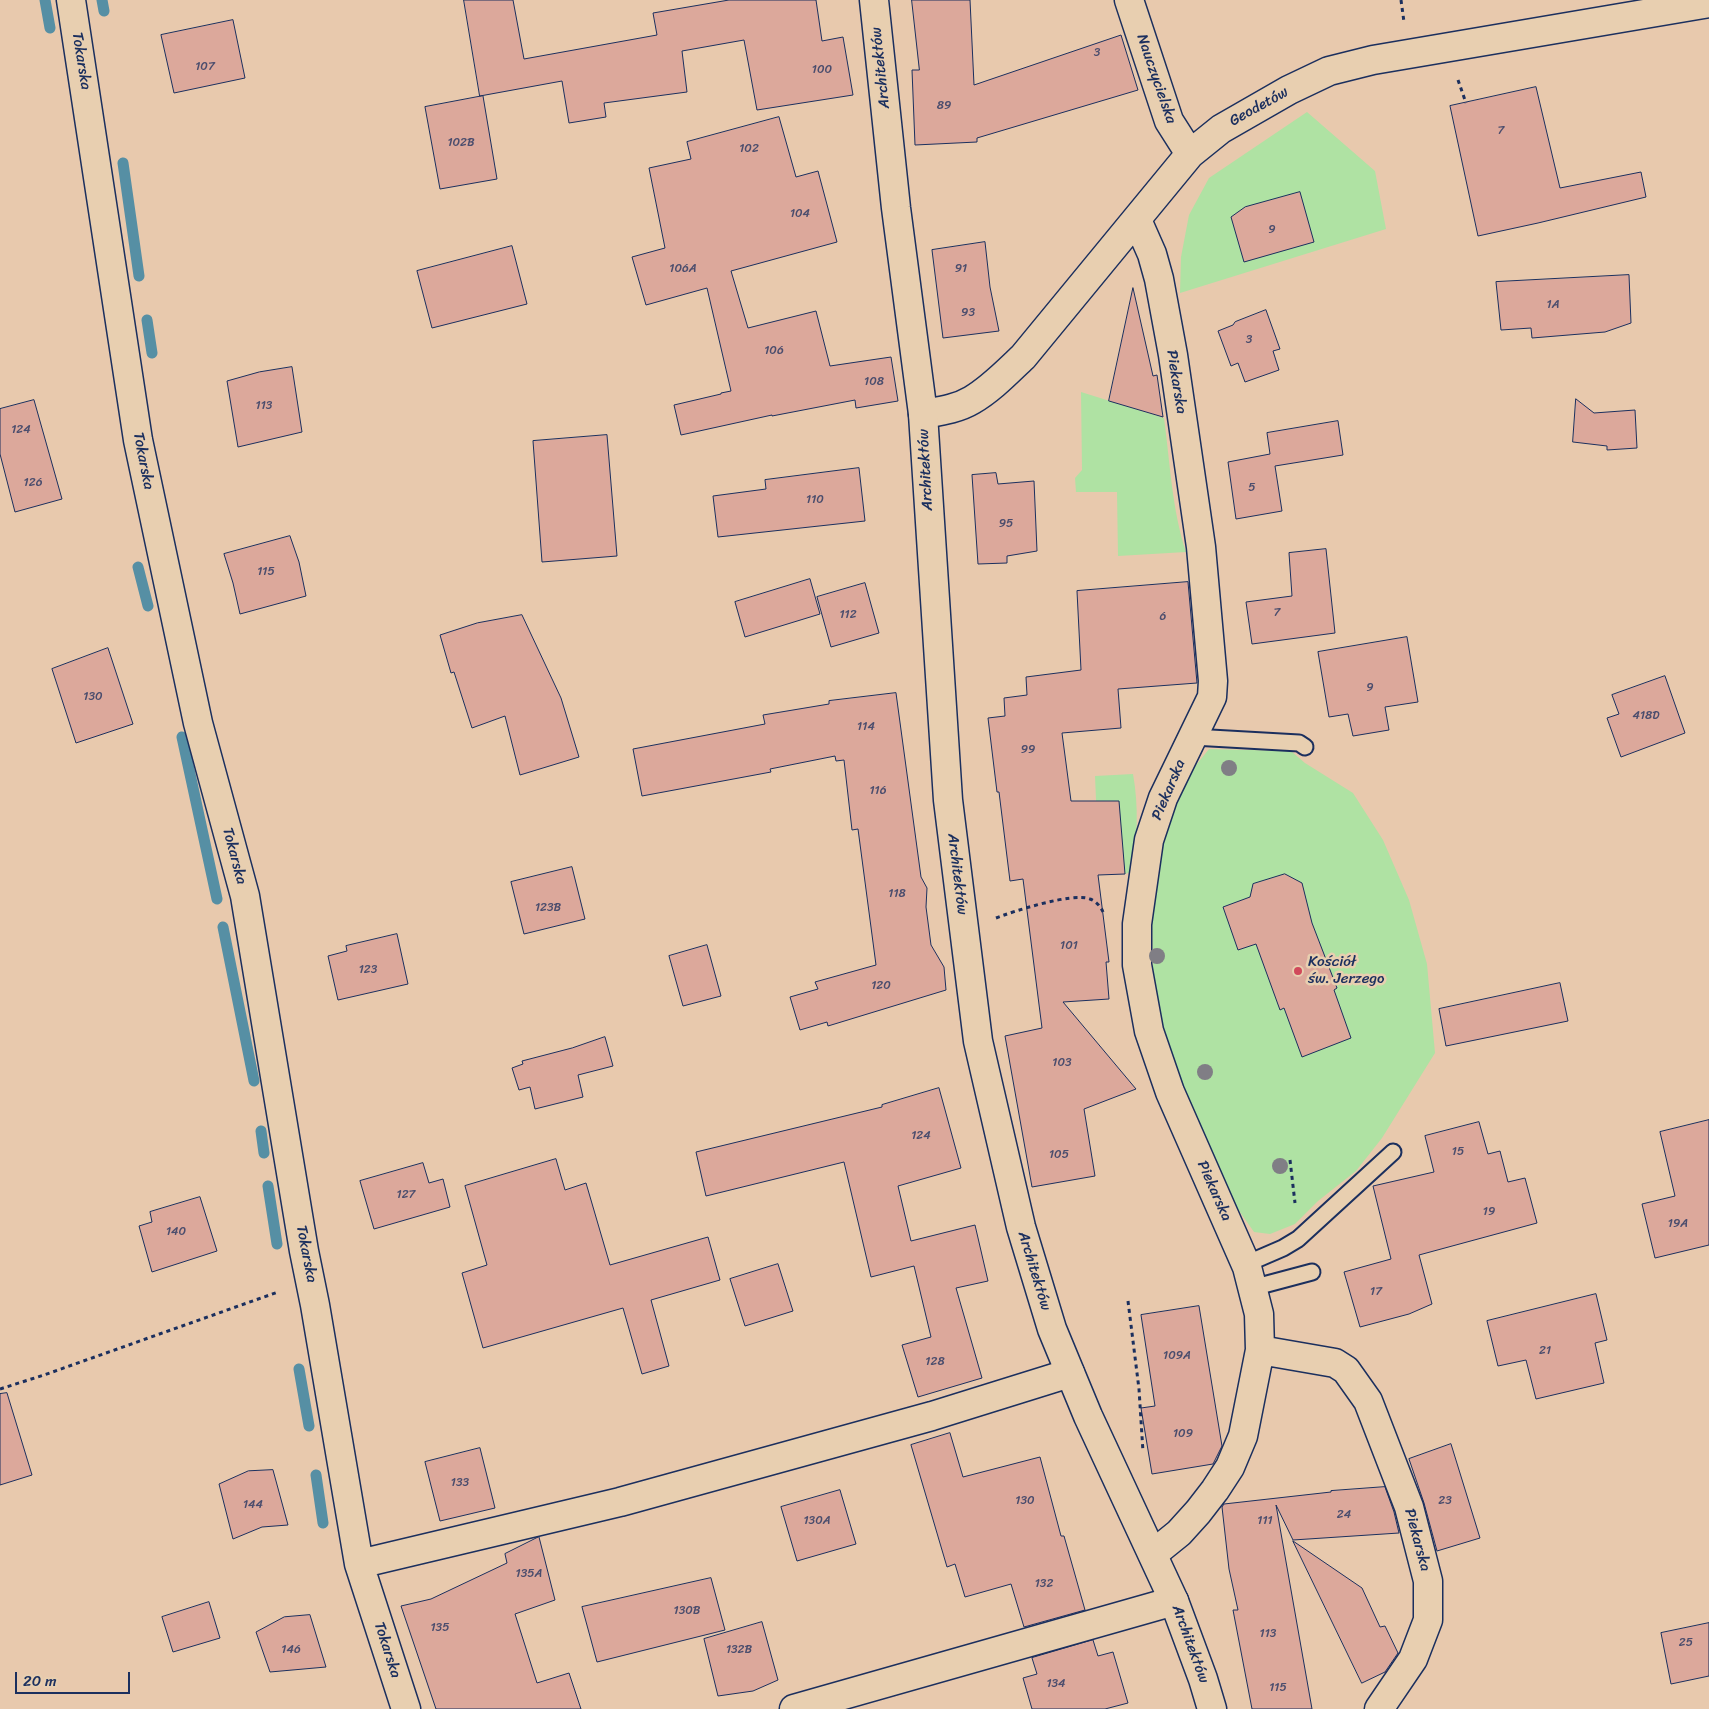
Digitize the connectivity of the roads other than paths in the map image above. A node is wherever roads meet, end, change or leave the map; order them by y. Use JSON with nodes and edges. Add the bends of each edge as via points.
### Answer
{"nodes":[{"id":1,"x":71,"y":0,"type":"edge"},
{"id":2,"x":874,"y":0,"type":"edge"},
{"id":3,"x":1129,"y":0,"type":"edge"},
{"id":4,"x":1709,"y":3,"type":"edge"},
{"id":5,"x":1190,"y":154,"type":"junction"},
{"id":6,"x":1137,"y":220,"type":"junction"},
{"id":7,"x":923,"y":414,"type":"junction"},
{"id":8,"x":1193,"y":737,"type":"junction"},
{"id":9,"x":1305,"y":747,"type":"dead end"},
{"id":10,"x":1393,"y":1152,"type":"dead end"},
{"id":11,"x":1312,"y":1272,"type":"dead end"},
{"id":12,"x":1249,"y":1276,"type":"junction"},
{"id":13,"x":1260,"y":1350,"type":"junction"},
{"id":14,"x":1070,"y":1373,"type":"junction"},
{"id":15,"x":1153,"y":1554,"type":"junction"},
{"id":16,"x":359,"y":1564,"type":"junction"},
{"id":17,"x":1174,"y":1601,"type":"junction"},
{"id":18,"x":406,"y":1709,"type":"edge"},
{"id":19,"x":794,"y":1709,"type":"edge"},
{"id":20,"x":1212,"y":1709,"type":"edge"},
{"id":21,"x":1379,"y":1709,"type":"edge"}],
"edges":[{"from":1,"to":16,"type":"street","name":"Tokarska","via":[[138,440],[198,723],[245,896]]},
{"from":2,"to":7,"type":"street","name":"Architektów","via":[[896,208]]},
{"from":3,"to":5,"type":"street","name":"Nauczycielska","via":[[1169,121]]},
{"from":4,"to":5,"type":"street","name":"Geodetów","via":[[1373,60],[1329,71],[1222,129]]},
{"from":5,"to":6,"type":"street","name":"Geodetów"},
{"from":6,"to":7,"type":"street","name":"Geodetów","via":[[1024,357],[972,400],[955,408]]},
{"from":6,"to":8,"type":"street","name":"Piekarska","via":[[1159,279],[1201,547],[1213,680],[1212,696]]},
{"from":7,"to":14,"type":"street","name":"Architektów","via":[[948,800],[978,1041],[1021,1226],[1052,1329]]},
{"from":8,"to":9,"type":"lane","via":[[1299,743]]},
{"from":8,"to":12,"type":"street","name":"Piekarska","via":[[1163,798],[1149,840],[1137,924],[1137,964],[1149,1031],[1170,1092]]},
{"from":10,"to":12,"type":"lane","via":[[1298,1239]]},
{"from":11,"to":12,"type":"lane"},
{"from":12,"to":13,"type":"street","name":"Piekarska","via":[[1259,1314]]},
{"from":13,"to":15,"type":"street","name":"Piekarska","via":[[1243,1436],[1230,1467],[1198,1512]]},
{"from":13,"to":21,"type":"street","name":"Piekarska","via":[[1335,1363],[1346,1370],[1368,1401],[1409,1507],[1428,1580],[1428,1620],[1413,1659]]},
{"from":14,"to":15,"type":"street","name":"Architektów"},
{"from":14,"to":16,"type":"street","via":[[932,1416],[620,1502]]},
{"from":15,"to":17,"type":"street","name":"Architektów"},
{"from":16,"to":18,"type":"street","name":"Tokarska"},
{"from":17,"to":19,"type":"street"},
{"from":17,"to":20,"type":"street","name":"Architektów"}]}
